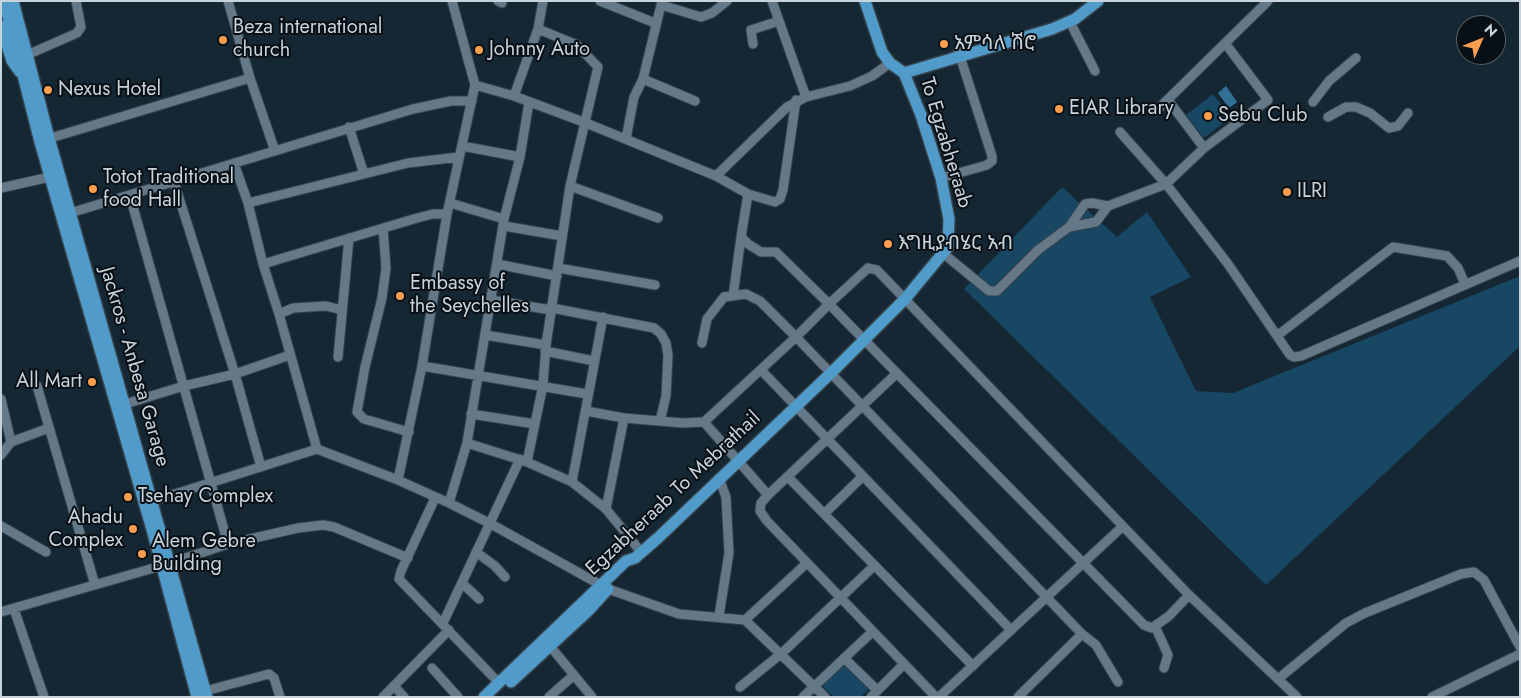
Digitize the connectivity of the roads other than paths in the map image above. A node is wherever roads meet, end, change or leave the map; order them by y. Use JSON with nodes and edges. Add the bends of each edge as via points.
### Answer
{"nodes":[{"id":1,"x":4,"y":1,"type":"edge"},
{"id":2,"x":13,"y":1,"type":"edge"},
{"id":3,"x":20,"y":1,"type":"edge"},
{"id":4,"x":76,"y":1,"type":"edge"},
{"id":5,"x":228,"y":1,"type":"edge"},
{"id":6,"x":452,"y":1,"type":"edge"},
{"id":7,"x":543,"y":1,"type":"edge"},
{"id":8,"x":600,"y":1,"type":"edge"},
{"id":9,"x":727,"y":1,"type":"edge"},
{"id":10,"x":772,"y":1,"type":"edge"},
{"id":11,"x":865,"y":1,"type":"edge"},
{"id":12,"x":1087,"y":1,"type":"edge"},
{"id":13,"x":1098,"y":1,"type":"edge"},
{"id":14,"x":1268,"y":1,"type":"edge"},
{"id":15,"x":661,"y":3,"type":"edge"},
{"id":16,"x":779,"y":21,"type":"junction"},
{"id":17,"x":1070,"y":22,"type":"junction"},
{"id":18,"x":655,"y":23,"type":"junction"},
{"id":19,"x":1,"y":26,"type":"edge"},
{"id":20,"x":538,"y":30,"type":"junction"},
{"id":21,"x":1225,"y":43,"type":"junction"},
{"id":22,"x":753,"y":44,"type":"dead end"},
{"id":23,"x":24,"y":53,"type":"junction"},
{"id":24,"x":959,"y":54,"type":"junction"},
{"id":25,"x":1356,"y":58,"type":"dead end"},
{"id":26,"x":897,"y":68,"type":"junction"},
{"id":27,"x":1095,"y":70,"type":"dead end"},
{"id":28,"x":23,"y":75,"type":"junction"},
{"id":29,"x":250,"y":78,"type":"junction"},
{"id":30,"x":643,"y":79,"type":"junction"},
{"id":31,"x":475,"y":85,"type":"junction"},
{"id":32,"x":514,"y":96,"type":"junction"},
{"id":33,"x":806,"y":97,"type":"junction"},
{"id":34,"x":796,"y":100,"type":"junction"},
{"id":35,"x":1168,"y":100,"type":"junction"},
{"id":36,"x":472,"y":101,"type":"junction"},
{"id":37,"x":695,"y":101,"type":"dead end"},
{"id":38,"x":529,"y":102,"type":"junction"},
{"id":39,"x":1313,"y":102,"type":"dead end"},
{"id":40,"x":1156,"y":110,"type":"dead end"},
{"id":41,"x":1408,"y":113,"type":"dead end"},
{"id":42,"x":1328,"y":117,"type":"dead end"},
{"id":43,"x":586,"y":123,"type":"junction"},
{"id":44,"x":349,"y":127,"type":"junction"},
{"id":45,"x":1120,"y":132,"type":"dead end"},
{"id":46,"x":626,"y":139,"type":"junction"},
{"id":47,"x":44,"y":140,"type":"junction"},
{"id":48,"x":462,"y":146,"type":"junction"},
{"id":49,"x":1204,"y":148,"type":"junction"},
{"id":50,"x":275,"y":151,"type":"junction"},
{"id":51,"x":459,"y":157,"type":"junction"},
{"id":52,"x":520,"y":157,"type":"junction"},
{"id":53,"x":234,"y":163,"type":"junction"},
{"id":54,"x":364,"y":174,"type":"junction"},
{"id":55,"x":716,"y":176,"type":"junction"},
{"id":56,"x":50,"y":177,"type":"junction"},
{"id":57,"x":941,"y":178,"type":"junction"},
{"id":58,"x":174,"y":182,"type":"junction"},
{"id":59,"x":1166,"y":184,"type":"junction"},
{"id":60,"x":570,"y":186,"type":"junction"},
{"id":61,"x":1,"y":188,"type":"edge"},
{"id":62,"x":748,"y":194,"type":"junction"},
{"id":63,"x":130,"y":196,"type":"junction"},
{"id":64,"x":450,"y":203,"type":"junction"},
{"id":65,"x":248,"y":204,"type":"junction"},
{"id":66,"x":1108,"y":206,"type":"junction"},
{"id":67,"x":70,"y":213,"type":"junction"},
{"id":68,"x":447,"y":214,"type":"junction"},
{"id":69,"x":658,"y":218,"type":"dead end"},
{"id":70,"x":504,"y":223,"type":"junction"},
{"id":71,"x":1069,"y":227,"type":"junction"},
{"id":72,"x":383,"y":228,"type":"junction"},
{"id":73,"x":562,"y":236,"type":"junction"},
{"id":74,"x":741,"y":236,"type":"junction"},
{"id":75,"x":349,"y":238,"type":"junction"},
{"id":76,"x":944,"y":254,"type":"junction"},
{"id":77,"x":1520,"y":261,"type":"edge"},
{"id":78,"x":263,"y":264,"type":"junction"},
{"id":79,"x":498,"y":264,"type":"junction"},
{"id":80,"x":558,"y":272,"type":"junction"},
{"id":81,"x":1465,"y":284,"type":"junction"},
{"id":82,"x":655,"y":285,"type":"dead end"},
{"id":83,"x":733,"y":296,"type":"junction"},
{"id":84,"x":904,"y":299,"type":"junction"},
{"id":85,"x":491,"y":300,"type":"junction"},
{"id":86,"x":829,"y":304,"type":"junction"},
{"id":87,"x":92,"y":306,"type":"junction"},
{"id":88,"x":552,"y":308,"type":"junction"},
{"id":89,"x":342,"y":310,"type":"junction"},
{"id":90,"x":279,"y":314,"type":"junction"},
{"id":91,"x":887,"y":316,"type":"joint"},
{"id":92,"x":603,"y":317,"type":"junction"},
{"id":93,"x":485,"y":335,"type":"junction"},
{"id":94,"x":1278,"y":335,"type":"junction"},
{"id":95,"x":796,"y":337,"type":"junction"},
{"id":96,"x":864,"y":339,"type":"junction"},
{"id":97,"x":702,"y":343,"type":"dead end"},
{"id":98,"x":546,"y":348,"type":"junction"},
{"id":99,"x":290,"y":354,"type":"junction"},
{"id":100,"x":338,"y":357,"type":"dead end"},
{"id":101,"x":594,"y":361,"type":"junction"},
{"id":102,"x":422,"y":366,"type":"junction"},
{"id":103,"x":761,"y":370,"type":"junction"},
{"id":104,"x":830,"y":373,"type":"junction"},
{"id":105,"x":897,"y":373,"type":"junction"},
{"id":106,"x":235,"y":374,"type":"junction"},
{"id":107,"x":479,"y":376,"type":"junction"},
{"id":108,"x":543,"y":385,"type":"junction"},
{"id":109,"x":38,"y":386,"type":"dead end"},
{"id":110,"x":184,"y":386,"type":"junction"},
{"id":111,"x":588,"y":394,"type":"junction"},
{"id":112,"x":1,"y":399,"type":"edge"},
{"id":113,"x":125,"y":404,"type":"junction"},
{"id":114,"x":862,"y":406,"type":"junction"},
{"id":115,"x":795,"y":407,"type":"junction"},
{"id":116,"x":586,"y":411,"type":"junction"},
{"id":117,"x":472,"y":414,"type":"junction"},
{"id":118,"x":624,"y":418,"type":"junction"},
{"id":119,"x":660,"y":421,"type":"junction"},
{"id":120,"x":704,"y":422,"type":"junction"},
{"id":121,"x":535,"y":424,"type":"junction"},
{"id":122,"x":50,"y":428,"type":"junction"},
{"id":123,"x":408,"y":432,"type":"junction"},
{"id":124,"x":826,"y":440,"type":"junction"},
{"id":125,"x":11,"y":442,"type":"junction"},
{"id":126,"x":467,"y":443,"type":"junction"},
{"id":127,"x":316,"y":449,"type":"junction"},
{"id":128,"x":1,"y":455,"type":"edge"},
{"id":129,"x":737,"y":460,"type":"junction"},
{"id":130,"x":524,"y":461,"type":"junction"},
{"id":131,"x":261,"y":467,"type":"junction"},
{"id":132,"x":788,"y":476,"type":"junction"},
{"id":133,"x":862,"y":477,"type":"junction"},
{"id":134,"x":719,"y":478,"type":"junction"},
{"id":135,"x":398,"y":480,"type":"junction"},
{"id":136,"x":211,"y":482,"type":"junction"},
{"id":137,"x":572,"y":482,"type":"junction"},
{"id":138,"x":768,"y":495,"type":"junction"},
{"id":139,"x":435,"y":498,"type":"junction"},
{"id":140,"x":153,"y":501,"type":"junction"},
{"id":141,"x":449,"y":503,"type":"junction"},
{"id":142,"x":606,"y":509,"type":"junction"},
{"id":143,"x":825,"y":513,"type":"junction"},
{"id":144,"x":491,"y":524,"type":"junction"},
{"id":145,"x":1,"y":526,"type":"edge"},
{"id":146,"x":1122,"y":527,"type":"junction"},
{"id":147,"x":228,"y":544,"type":"junction"},
{"id":148,"x":46,"y":552,"type":"dead end"},
{"id":149,"x":476,"y":552,"type":"junction"},
{"id":150,"x":639,"y":555,"type":"junction"},
{"id":151,"x":408,"y":558,"type":"junction"},
{"id":152,"x":1082,"y":562,"type":"junction"},
{"id":153,"x":807,"y":563,"type":"junction"},
{"id":154,"x":165,"y":564,"type":"junction"},
{"id":155,"x":874,"y":566,"type":"junction"},
{"id":156,"x":505,"y":577,"type":"dead end"},
{"id":157,"x":462,"y":583,"type":"junction"},
{"id":158,"x":96,"y":585,"type":"junction"},
{"id":159,"x":604,"y":588,"type":"junction"},
{"id":160,"x":1189,"y":595,"type":"junction"},
{"id":161,"x":1046,"y":596,"type":"junction"},
{"id":162,"x":840,"y":597,"type":"junction"},
{"id":163,"x":479,"y":599,"type":"dead end"},
{"id":164,"x":14,"y":608,"type":"junction"},
{"id":165,"x":1,"y":612,"type":"edge"},
{"id":166,"x":725,"y":617,"type":"junction"},
{"id":167,"x":745,"y":620,"type":"junction"},
{"id":168,"x":446,"y":626,"type":"junction"},
{"id":169,"x":1155,"y":626,"type":"junction"},
{"id":170,"x":1011,"y":630,"type":"junction"},
{"id":171,"x":872,"y":632,"type":"junction"},
{"id":172,"x":1082,"y":634,"type":"junction"},
{"id":173,"x":550,"y":646,"type":"junction"},
{"id":174,"x":1520,"y":647,"type":"edge"},
{"id":175,"x":782,"y":653,"type":"junction"},
{"id":176,"x":1520,"y":654,"type":"edge"},
{"id":177,"x":844,"y":658,"type":"junction"},
{"id":178,"x":904,"y":664,"type":"junction"},
{"id":179,"x":973,"y":666,"type":"junction"},
{"id":180,"x":432,"y":668,"type":"dead end"},
{"id":181,"x":1164,"y":668,"type":"dead end"},
{"id":182,"x":574,"y":675,"type":"junction"},
{"id":183,"x":1278,"y":679,"type":"junction"},
{"id":184,"x":1118,"y":682,"type":"dead end"},
{"id":185,"x":499,"y":683,"type":"junction"},
{"id":186,"x":394,"y":686,"type":"junction"},
{"id":187,"x":815,"y":686,"type":"junction"},
{"id":188,"x":740,"y":687,"type":"dead end"},
{"id":189,"x":874,"y":694,"type":"edge"},
{"id":190,"x":203,"y":695,"type":"edge"},
{"id":191,"x":44,"y":697,"type":"edge"},
{"id":192,"x":280,"y":697,"type":"edge"},
{"id":193,"x":383,"y":697,"type":"edge"},
{"id":194,"x":404,"y":697,"type":"edge"},
{"id":195,"x":458,"y":697,"type":"edge"},
{"id":196,"x":484,"y":697,"type":"edge"},
{"id":197,"x":496,"y":697,"type":"edge"},
{"id":198,"x":548,"y":697,"type":"edge"},
{"id":199,"x":592,"y":697,"type":"edge"},
{"id":200,"x":803,"y":697,"type":"edge"},
{"id":201,"x":825,"y":697,"type":"edge"},
{"id":202,"x":938,"y":697,"type":"edge"},
{"id":203,"x":1018,"y":697,"type":"edge"},
{"id":204,"x":1297,"y":697,"type":"edge"},
{"id":205,"x":1432,"y":697,"type":"edge"}],
"edges":[{"from":1,"to":23,"type":"main road"},
{"from":2,"to":23,"type":"main road"},
{"from":3,"to":23,"type":"main road","via":[[29,33]]},
{"from":4,"to":23,"type":"street","via":[[81,27],[77,33]]},
{"from":5,"to":29,"type":"street"},
{"from":6,"to":31,"type":"street"},
{"from":7,"to":20,"type":"street"},
{"from":8,"to":18,"type":"street"},
{"from":9,"to":15,"type":"street","via":[[701,17]]},
{"from":10,"to":16,"type":"street"},
{"from":11,"to":26,"type":"main road","name":"To Egzabheraab","via":[[878,42]]},
{"from":12,"to":24,"type":"main road","via":[[1060,19]]},
{"from":13,"to":17,"type":"main road"},
{"from":14,"to":21,"type":"street"},
{"from":15,"to":18,"type":"street"},
{"from":16,"to":22,"type":"street","via":[[751,30]]},
{"from":16,"to":33,"type":"street"},
{"from":17,"to":24,"type":"main road"},
{"from":17,"to":27,"type":"street"},
{"from":18,"to":30,"type":"street"},
{"from":19,"to":28,"type":"main road","via":[[12,61]]},
{"from":20,"to":32,"type":"street"},
{"from":20,"to":43,"type":"street","via":[[577,45],[598,67]]},
{"from":21,"to":35,"type":"street"},
{"from":21,"to":49,"type":"street","via":[[1268,100]]},
{"from":23,"to":28,"type":"main road"},
{"from":23,"to":47,"type":"main road","name":"Jackros - Anbesa Garage"},
{"from":24,"to":26,"type":"main road"},
{"from":24,"to":57,"type":"street","via":[[992,161]]},
{"from":25,"to":39,"type":"street","via":[[1329,81]]},
{"from":26,"to":33,"type":"street","via":[[850,86]]},
{"from":26,"to":57,"type":"main road","name":"To Egzabheraab","via":[[921,115]]},
{"from":28,"to":47,"type":"main road"},
{"from":29,"to":47,"type":"street"},
{"from":29,"to":50,"type":"street"},
{"from":30,"to":37,"type":"street"},
{"from":30,"to":46,"type":"street","via":[[634,97]]},
{"from":31,"to":32,"type":"street"},
{"from":31,"to":36,"type":"street"},
{"from":32,"to":38,"type":"street"},
{"from":33,"to":34,"type":"street"},
{"from":34,"to":55,"type":"street"},
{"from":34,"to":62,"type":"street","via":[[780,199],[775,202]]},
{"from":35,"to":40,"type":"street"},
{"from":35,"to":49,"type":"street"},
{"from":36,"to":44,"type":"street","via":[[434,104]]},
{"from":36,"to":48,"type":"street"},
{"from":38,"to":43,"type":"street"},
{"from":38,"to":52,"type":"street"},
{"from":41,"to":42,"type":"street","via":[[1398,126],[1389,128],[1356,106],[1346,107]]},
{"from":43,"to":46,"type":"street"},
{"from":43,"to":60,"type":"street"},
{"from":44,"to":50,"type":"street"},
{"from":44,"to":54,"type":"street"},
{"from":45,"to":59,"type":"street"},
{"from":46,"to":55,"type":"street"},
{"from":47,"to":56,"type":"main road"},
{"from":47,"to":67,"type":"main road","name":"Jackros - Anbesa Garage"},
{"from":48,"to":51,"type":"street"},
{"from":48,"to":52,"type":"street"},
{"from":49,"to":59,"type":"street"},
{"from":50,"to":53,"type":"street"},
{"from":51,"to":54,"type":"street","via":[[408,163]]},
{"from":51,"to":64,"type":"street"},
{"from":52,"to":70,"type":"street"},
{"from":53,"to":58,"type":"street"},
{"from":53,"to":65,"type":"street"},
{"from":54,"to":65,"type":"street"},
{"from":55,"to":62,"type":"street"},
{"from":56,"to":61,"type":"street"},
{"from":56,"to":87,"type":"main road"},
{"from":57,"to":76,"type":"main road","name":"To Egzabheraab","via":[[950,230]]},
{"from":58,"to":63,"type":"street"},
{"from":58,"to":106,"type":"street"},
{"from":59,"to":66,"type":"street"},
{"from":59,"to":94,"type":"street"},
{"from":60,"to":69,"type":"street"},
{"from":60,"to":73,"type":"street"},
{"from":62,"to":74,"type":"street"},
{"from":63,"to":67,"type":"street"},
{"from":63,"to":110,"type":"street"},
{"from":64,"to":68,"type":"street"},
{"from":64,"to":70,"type":"street"},
{"from":65,"to":78,"type":"street"},
{"from":66,"to":71,"type":"street","via":[[1096,222]]},
{"from":66,"to":71,"type":"street","via":[[1092,202],[1085,204]]},
{"from":67,"to":87,"type":"main road","name":"Jackros - Anbesa Garage"},
{"from":68,"to":72,"type":"street","via":[[433,214]]},
{"from":68,"to":102,"type":"street"},
{"from":70,"to":73,"type":"street"},
{"from":70,"to":79,"type":"street"},
{"from":71,"to":76,"type":"street","via":[[1038,250],[997,291],[989,291]]},
{"from":72,"to":75,"type":"street"},
{"from":72,"to":123,"type":"street","via":[[386,268],[382,298],[358,412],[364,419]]},
{"from":73,"to":80,"type":"street"},
{"from":74,"to":83,"type":"street"},
{"from":74,"to":86,"type":"street","via":[[761,252],[776,252]]},
{"from":75,"to":78,"type":"street"},
{"from":75,"to":89,"type":"street"},
{"from":76,"to":84,"type":"main road","name":"To Egzabheraab"},
{"from":77,"to":81,"type":"street"},
{"from":78,"to":90,"type":"street"},
{"from":79,"to":80,"type":"street"},
{"from":79,"to":85,"type":"street"},
{"from":80,"to":82,"type":"street"},
{"from":80,"to":88,"type":"street"},
{"from":81,"to":94,"type":"street","via":[[1301,356],[1290,354]]},
{"from":81,"to":94,"type":"street","via":[[1458,268],[1447,256],[1393,247]]},
{"from":83,"to":95,"type":"street","via":[[746,294],[760,301]]},
{"from":83,"to":97,"type":"street","via":[[724,297],[707,319]]},
{"from":84,"to":86,"type":"street","via":[[872,268],[868,268]]},
{"from":84,"to":91,"type":"main road","name":"To Egzabheraab"},
{"from":84,"to":146,"type":"street"},
{"from":85,"to":88,"type":"street"},
{"from":85,"to":93,"type":"street"},
{"from":86,"to":95,"type":"street"},
{"from":86,"to":96,"type":"street"},
{"from":87,"to":113,"type":"main road","name":"Jackros - Anbesa Garage"},
{"from":87,"to":154,"type":"main road"},
{"from":88,"to":92,"type":"street"},
{"from":88,"to":98,"type":"street"},
{"from":89,"to":90,"type":"street","via":[[326,306],[293,308]]},
{"from":89,"to":100,"type":"street"},
{"from":90,"to":99,"type":"street"},
{"from":91,"to":96,"type":"main road","name":"Egzabheraab To Mebrathail"},
{"from":92,"to":101,"type":"street"},
{"from":92,"to":119,"type":"street","via":[[654,328],[666,343],[668,380]]},
{"from":93,"to":98,"type":"street"},
{"from":93,"to":107,"type":"street"},
{"from":95,"to":103,"type":"street"},
{"from":95,"to":104,"type":"street"},
{"from":96,"to":104,"type":"main road","name":"Egzabheraab To Mebrathail"},
{"from":96,"to":105,"type":"street"},
{"from":98,"to":101,"type":"street"},
{"from":98,"to":108,"type":"street"},
{"from":99,"to":106,"type":"street"},
{"from":99,"to":127,"type":"street"},
{"from":101,"to":111,"type":"street"},
{"from":102,"to":107,"type":"street"},
{"from":102,"to":123,"type":"street"},
{"from":103,"to":115,"type":"street"},
{"from":103,"to":120,"type":"street"},
{"from":104,"to":114,"type":"street"},
{"from":104,"to":115,"type":"main road","name":"Egzabheraab To Mebrathail"},
{"from":105,"to":114,"type":"street"},
{"from":105,"to":152,"type":"street"},
{"from":106,"to":110,"type":"street"},
{"from":106,"to":131,"type":"street"},
{"from":107,"to":108,"type":"street"},
{"from":107,"to":117,"type":"street"},
{"from":108,"to":111,"type":"street"},
{"from":108,"to":121,"type":"street"},
{"from":109,"to":122,"type":"street"},
{"from":110,"to":113,"type":"street"},
{"from":110,"to":136,"type":"street"},
{"from":111,"to":116,"type":"street"},
{"from":112,"to":125,"type":"street"},
{"from":113,"to":140,"type":"main road","name":"Jackros - Anbesa Garage"},
{"from":114,"to":124,"type":"street"},
{"from":114,"to":161,"type":"street"},
{"from":115,"to":124,"type":"street"},
{"from":115,"to":129,"type":"main road","name":"Egzabheraab To Mebrathail"},
{"from":116,"to":118,"type":"street"},
{"from":116,"to":137,"type":"street"},
{"from":117,"to":121,"type":"street"},
{"from":117,"to":126,"type":"street"},
{"from":118,"to":119,"type":"street"},
{"from":118,"to":142,"type":"street"},
{"from":119,"to":120,"type":"street"},
{"from":120,"to":129,"type":"street"},
{"from":121,"to":130,"type":"street"},
{"from":122,"to":125,"type":"street"},
{"from":122,"to":158,"type":"street"},
{"from":123,"to":135,"type":"street"},
{"from":124,"to":132,"type":"street"},
{"from":124,"to":133,"type":"street"},
{"from":125,"to":128,"type":"street"},
{"from":126,"to":130,"type":"street"},
{"from":126,"to":141,"type":"street"},
{"from":127,"to":131,"type":"street"},
{"from":127,"to":135,"type":"street"},
{"from":129,"to":134,"type":"main road","name":"Egzabheraab To Mebrathail"},
{"from":129,"to":138,"type":"street"},
{"from":130,"to":137,"type":"street"},
{"from":130,"to":144,"type":"street"},
{"from":131,"to":136,"type":"street"},
{"from":132,"to":138,"type":"street"},
{"from":132,"to":143,"type":"street"},
{"from":133,"to":143,"type":"street"},
{"from":133,"to":170,"type":"street"},
{"from":134,"to":150,"type":"main road","name":"Egzabheraab To Mebrathail"},
{"from":134,"to":166,"type":"street","via":[[726,497],[729,553]]},
{"from":135,"to":139,"type":"street"},
{"from":136,"to":140,"type":"street"},
{"from":136,"to":147,"type":"street"},
{"from":137,"to":142,"type":"street"},
{"from":138,"to":153,"type":"street","via":[[759,507],[762,516]]},
{"from":139,"to":141,"type":"street"},
{"from":139,"to":151,"type":"street"},
{"from":140,"to":154,"type":"main road","name":"Jackros - Anbesa Garage"},
{"from":141,"to":144,"type":"street"},
{"from":142,"to":150,"type":"street"},
{"from":143,"to":155,"type":"street"},
{"from":144,"to":149,"type":"street"},
{"from":144,"to":159,"type":"street"},
{"from":145,"to":148,"type":"street"},
{"from":146,"to":152,"type":"street"},
{"from":146,"to":160,"type":"street"},
{"from":147,"to":151,"type":"street","via":[[323,525],[351,533]]},
{"from":147,"to":154,"type":"street"},
{"from":149,"to":156,"type":"street"},
{"from":149,"to":157,"type":"street"},
{"from":150,"to":159,"type":"main road","name":"Egzabheraab To Mebrathail","via":[[631,567]]},
{"from":151,"to":168,"type":"street","via":[[400,579]]},
{"from":152,"to":161,"type":"street"},
{"from":152,"to":169,"type":"street","via":[[1144,625]]},
{"from":153,"to":162,"type":"street"},
{"from":153,"to":167,"type":"street"},
{"from":154,"to":158,"type":"street"},
{"from":154,"to":190,"type":"main road","name":"Jackros - Anbesa Garage"},
{"from":155,"to":162,"type":"street"},
{"from":155,"to":179,"type":"street"},
{"from":157,"to":163,"type":"street"},
{"from":157,"to":168,"type":"street"},
{"from":158,"to":164,"type":"street"},
{"from":159,"to":166,"type":"street","via":[[679,614]]},
{"from":159,"to":173,"type":"main road"},
{"from":159,"to":185,"type":"main road","name":"Egzabheraab To Mebrathail"},
{"from":160,"to":169,"type":"street"},
{"from":160,"to":183,"type":"street"},
{"from":161,"to":170,"type":"street"},
{"from":161,"to":172,"type":"street"},
{"from":162,"to":171,"type":"street"},
{"from":162,"to":175,"type":"street"},
{"from":164,"to":165,"type":"street"},
{"from":164,"to":191,"type":"street"},
{"from":166,"to":167,"type":"street"},
{"from":167,"to":175,"type":"street"},
{"from":168,"to":185,"type":"street"},
{"from":168,"to":186,"type":"street"},
{"from":169,"to":181,"type":"street","via":[[1168,654]]},
{"from":170,"to":179,"type":"street"},
{"from":171,"to":177,"type":"street"},
{"from":171,"to":178,"type":"street"},
{"from":172,"to":184,"type":"street","via":[[1096,645]]},
{"from":172,"to":203,"type":"street"},
{"from":173,"to":182,"type":"street"},
{"from":173,"to":197,"type":"main road"},
{"from":174,"to":183,"type":"street","via":[[1484,580],[1474,572],[1461,574],[1346,623]]},
{"from":175,"to":187,"type":"street"},
{"from":175,"to":188,"type":"street"},
{"from":176,"to":205,"type":"street"},
{"from":177,"to":187,"type":"street"},
{"from":177,"to":189,"type":"street"},
{"from":178,"to":189,"type":"street"},
{"from":178,"to":202,"type":"street"},
{"from":179,"to":202,"type":"street"},
{"from":180,"to":195,"type":"street"},
{"from":182,"to":198,"type":"street"},
{"from":182,"to":199,"type":"street"},
{"from":183,"to":204,"type":"street"},
{"from":185,"to":196,"type":"main road","name":"Egzabheraab To Mebrathail"},
{"from":186,"to":193,"type":"street"},
{"from":186,"to":194,"type":"street"},
{"from":187,"to":200,"type":"street"},
{"from":187,"to":201,"type":"street"},
{"from":190,"to":192,"type":"street","via":[[269,674],[274,678]]}]}
